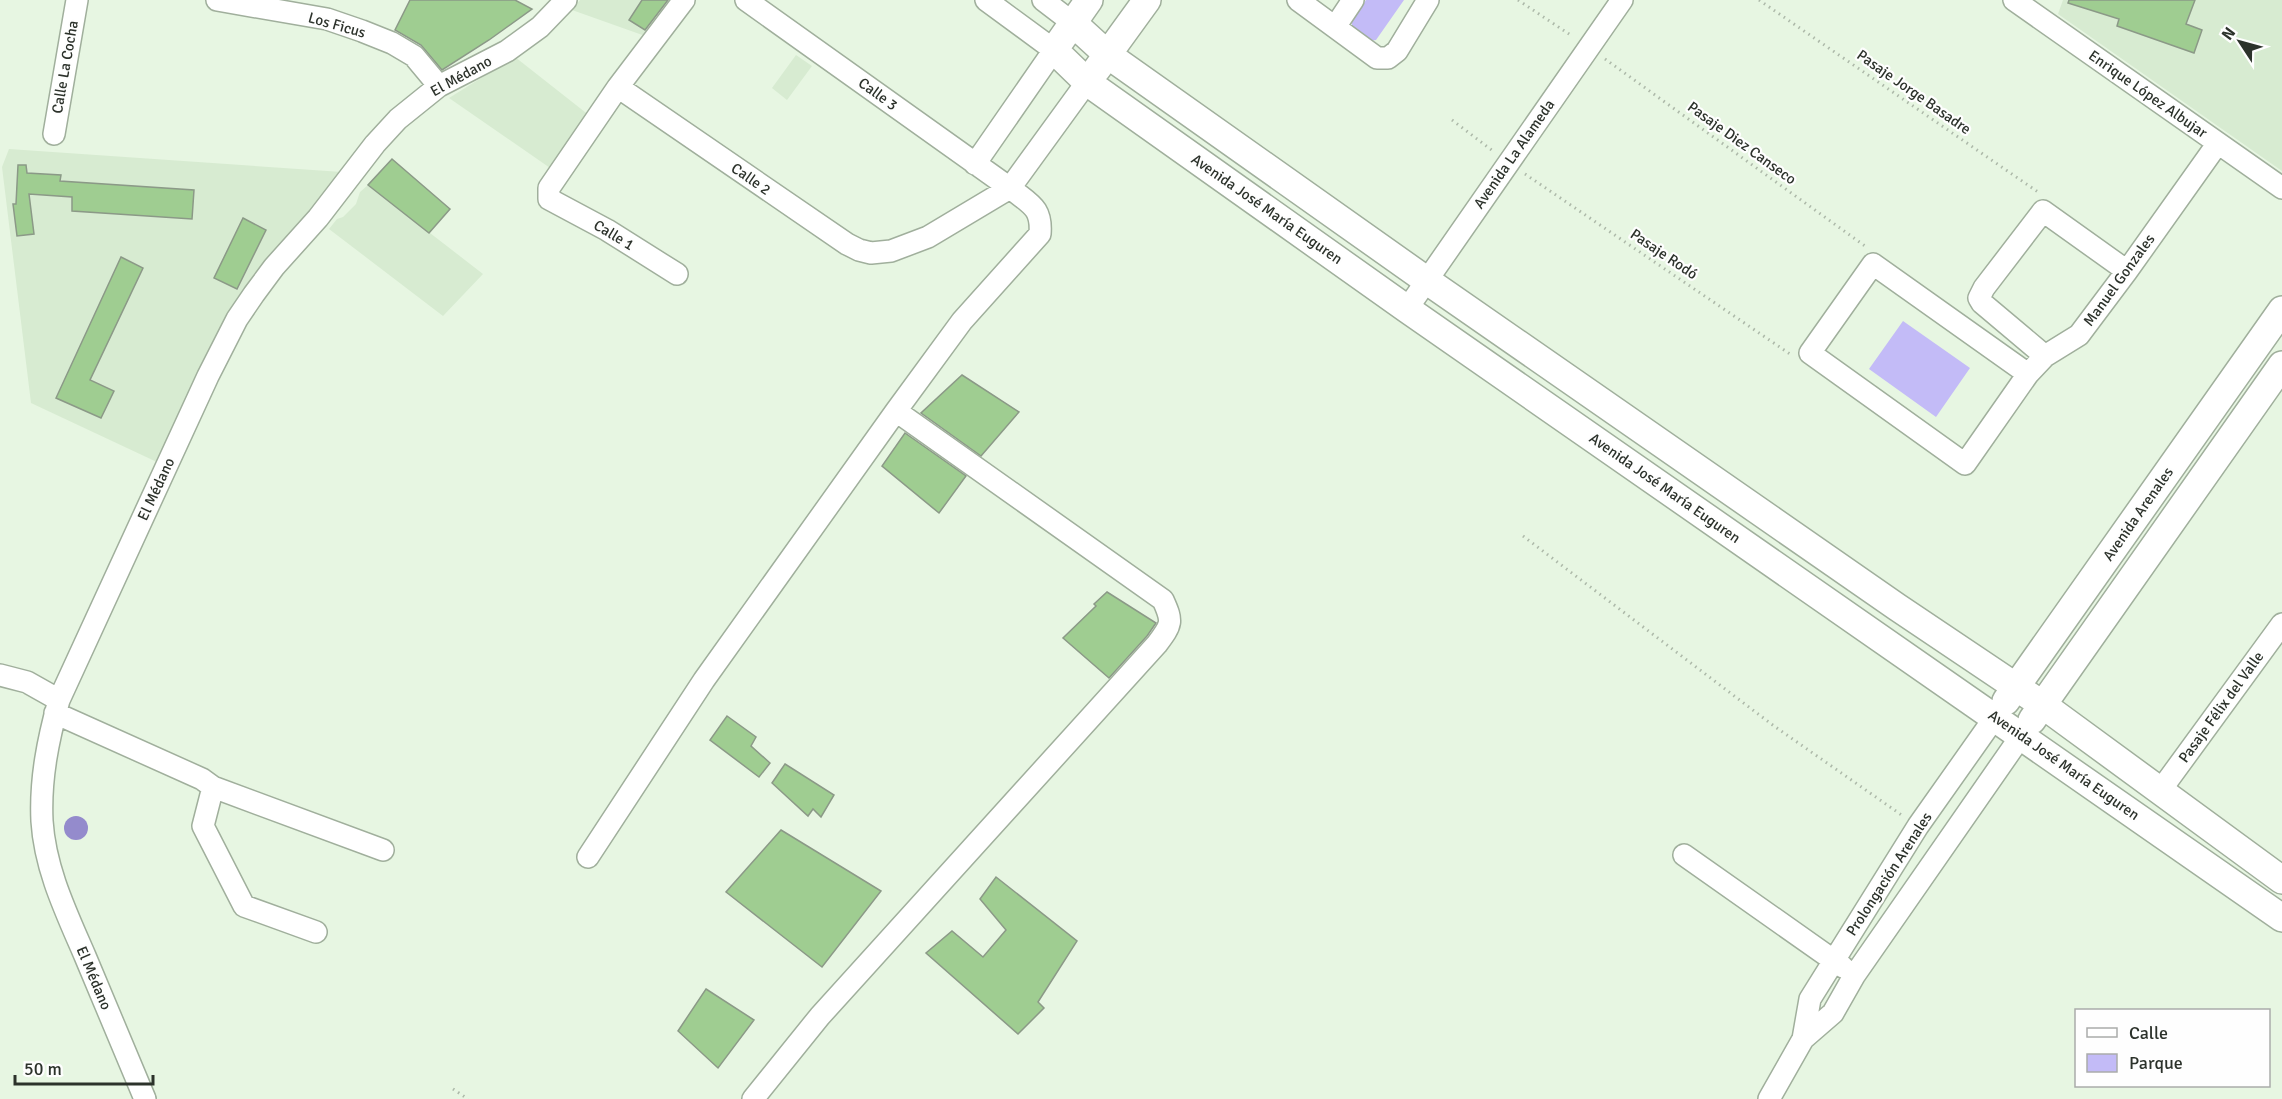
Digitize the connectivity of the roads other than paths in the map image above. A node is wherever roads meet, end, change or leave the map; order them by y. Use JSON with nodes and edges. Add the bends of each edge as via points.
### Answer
{"nodes":[{"id":1,"x":77,"y":0,"type":"edge"},
{"id":2,"x":217,"y":0,"type":"edge"},
{"id":3,"x":566,"y":0,"type":"edge"},
{"id":4,"x":684,"y":0,"type":"edge"},
{"id":5,"x":746,"y":0,"type":"edge"},
{"id":6,"x":986,"y":0,"type":"edge"},
{"id":7,"x":1043,"y":0,"type":"edge"},
{"id":8,"x":1089,"y":0,"type":"edge"},
{"id":9,"x":1147,"y":0,"type":"edge"},
{"id":10,"x":1298,"y":0,"type":"edge"},
{"id":11,"x":1353,"y":0,"type":"edge"},
{"id":12,"x":1428,"y":0,"type":"edge"},
{"id":13,"x":1622,"y":0,"type":"edge"},
{"id":14,"x":2014,"y":0,"type":"edge"},
{"id":15,"x":1073,"y":23,"type":"junction"},
{"id":16,"x":1335,"y":27,"type":"junction"},
{"id":17,"x":1054,"y":50,"type":"junction"},
{"id":18,"x":1108,"y":55,"type":"junction"},
{"id":19,"x":1087,"y":82,"type":"junction"},
{"id":20,"x":439,"y":86,"type":"junction"},
{"id":21,"x":618,"y":87,"type":"junction"},
{"id":22,"x":54,"y":135,"type":"dead end"},
{"id":23,"x":2218,"y":143,"type":"junction"},
{"id":24,"x":975,"y":164,"type":"junction"},
{"id":25,"x":1010,"y":188,"type":"junction"},
{"id":26,"x":2282,"y":188,"type":"edge"},
{"id":27,"x":2127,"y":271,"type":"junction"},
{"id":28,"x":677,"y":274,"type":"dead end"},
{"id":29,"x":1426,"y":280,"type":"junction"},
{"id":30,"x":1407,"y":309,"type":"junction"},
{"id":31,"x":2282,"y":310,"type":"edge"},
{"id":32,"x":2045,"y":356,"type":"junction"},
{"id":33,"x":2282,"y":365,"type":"edge"},
{"id":34,"x":2028,"y":374,"type":"junction"},
{"id":35,"x":896,"y":411,"type":"junction"},
{"id":36,"x":2282,"y":624,"type":"edge"},
{"id":37,"x":0,"y":675,"type":"edge"},
{"id":38,"x":2017,"y":686,"type":"junction"},
{"id":39,"x":2043,"y":705,"type":"junction"},
{"id":40,"x":55,"y":713,"type":"junction"},
{"id":41,"x":1995,"y":717,"type":"junction"},
{"id":42,"x":2021,"y":736,"type":"junction"},
{"id":43,"x":213,"y":787,"type":"junction"},
{"id":44,"x":2160,"y":791,"type":"junction"},
{"id":45,"x":383,"y":850,"type":"dead end"},
{"id":46,"x":1684,"y":855,"type":"dead end"},
{"id":47,"x":588,"y":857,"type":"dead end"},
{"id":48,"x":2280,"y":875,"type":"edge"},
{"id":49,"x":2260,"y":903,"type":"junction"},
{"id":50,"x":2282,"y":918,"type":"edge"},
{"id":51,"x":316,"y":932,"type":"dead end"},
{"id":52,"x":1833,"y":960,"type":"junction"},
{"id":53,"x":1854,"y":976,"type":"junction"},
{"id":54,"x":1803,"y":1039,"type":"junction"},
{"id":55,"x":144,"y":1099,"type":"edge"},
{"id":56,"x":753,"y":1099,"type":"edge"},
{"id":57,"x":1769,"y":1099,"type":"edge"}],
"edges":[{"from":1,"to":22,"type":"street","name":"Calle La Cocha"},
{"from":2,"to":20,"type":"street","name":"Los Ficus","via":[[327,19],[362,31],[414,56]]},
{"from":3,"to":20,"type":"street","name":"El Médano","via":[[540,27],[507,51]]},
{"from":4,"to":21,"type":"street"},
{"from":5,"to":24,"type":"street","name":"Calle 3"},
{"from":6,"to":17,"type":"street"},
{"from":7,"to":15,"type":"street"},
{"from":8,"to":15,"type":"street"},
{"from":9,"to":18,"type":"street"},
{"from":10,"to":16,"type":"street"},
{"from":11,"to":16,"type":"street"},
{"from":12,"to":16,"type":"street","via":[[1397,51],[1388,58],[1377,58]]},
{"from":13,"to":29,"type":"street","name":"Avenida La Alameda"},
{"from":14,"to":23,"type":"street","name":"Enrique López Albujar"},
{"from":15,"to":17,"type":"street"},
{"from":15,"to":18,"type":"street"},
{"from":17,"to":19,"type":"street","name":"Avenida José María Euguren"},
{"from":17,"to":24,"type":"street"},
{"from":18,"to":19,"type":"street"},
{"from":18,"to":29,"type":"street"},
{"from":19,"to":25,"type":"street"},
{"from":19,"to":30,"type":"street","name":"Avenida José María Euguren"},
{"from":20,"to":40,"type":"street","name":"El Médano","via":[[398,119],[375,144],[274,267],[237,319]]},
{"from":21,"to":25,"type":"street","name":"Calle 2","via":[[858,250],[891,251],[928,237]]},
{"from":21,"to":28,"type":"street","name":"Calle 1","via":[[549,188],[549,199]]},
{"from":23,"to":26,"type":"street","name":"Enrique López Albujar"},
{"from":23,"to":27,"type":"street","name":"Manuel Gonzales"},
{"from":24,"to":25,"type":"street","name":"Calle 3"},
{"from":25,"to":35,"type":"street","name":"Calle 3","via":[[1038,213],[1040,234],[962,321]]},
{"from":27,"to":32,"type":"street","name":"Manuel Gonzales","via":[[2079,335]]},
{"from":27,"to":32,"type":"street","via":[[2043,211],[1979,298]]},
{"from":29,"to":30,"type":"street","name":"Avenida La Alameda"},
{"from":29,"to":38,"type":"street"},
{"from":30,"to":41,"type":"street","name":"Avenida José María Euguren"},
{"from":31,"to":38,"type":"street","name":"Avenida Arenales"},
{"from":32,"to":34,"type":"street","name":"Manuel Gonzales"},
{"from":33,"to":39,"type":"street"},
{"from":34,"to":34,"type":"street","name":"Manuel Gonzales","via":[[1873,264],[1810,353],[1965,464]]},
{"from":35,"to":47,"type":"street","name":"Calle 3","via":[[704,680]]},
{"from":35,"to":56,"type":"street","via":[[1163,600],[1171,617],[1158,644],[820,1016]]},
{"from":36,"to":44,"type":"street","name":"Pasaje Félix del Valle"},
{"from":37,"to":40,"type":"street","via":[[27,682]]},
{"from":38,"to":39,"type":"street"},
{"from":38,"to":41,"type":"street","name":"Avenida Arenales"},
{"from":39,"to":42,"type":"street"},
{"from":39,"to":44,"type":"street"},
{"from":40,"to":43,"type":"street"},
{"from":40,"to":55,"type":"street","name":"El Médano","via":[[42,781],[46,847],[59,896]]},
{"from":41,"to":42,"type":"street","name":"Avenida José María Euguren"},
{"from":41,"to":52,"type":"street","name":"Prolongación Arenales","via":[[1918,826]]},
{"from":42,"to":49,"type":"street","name":"Avenida José María Euguren"},
{"from":42,"to":53,"type":"street","name":"Prolongación Arenales"},
{"from":43,"to":45,"type":"street"},
{"from":43,"to":51,"type":"street","via":[[203,826],[244,906]]},
{"from":44,"to":48,"type":"street"},
{"from":46,"to":52,"type":"street"},
{"from":48,"to":49,"type":"street"},
{"from":49,"to":50,"type":"street","name":"Avenida José María Euguren"},
{"from":52,"to":53,"type":"street"},
{"from":52,"to":54,"type":"street","name":"Prolongación Arenales","via":[[1810,999]]},
{"from":53,"to":54,"type":"street","name":"Prolongación Arenales","via":[[1833,1013]]},
{"from":54,"to":57,"type":"street","name":"Prolongación Arenales"}]}
